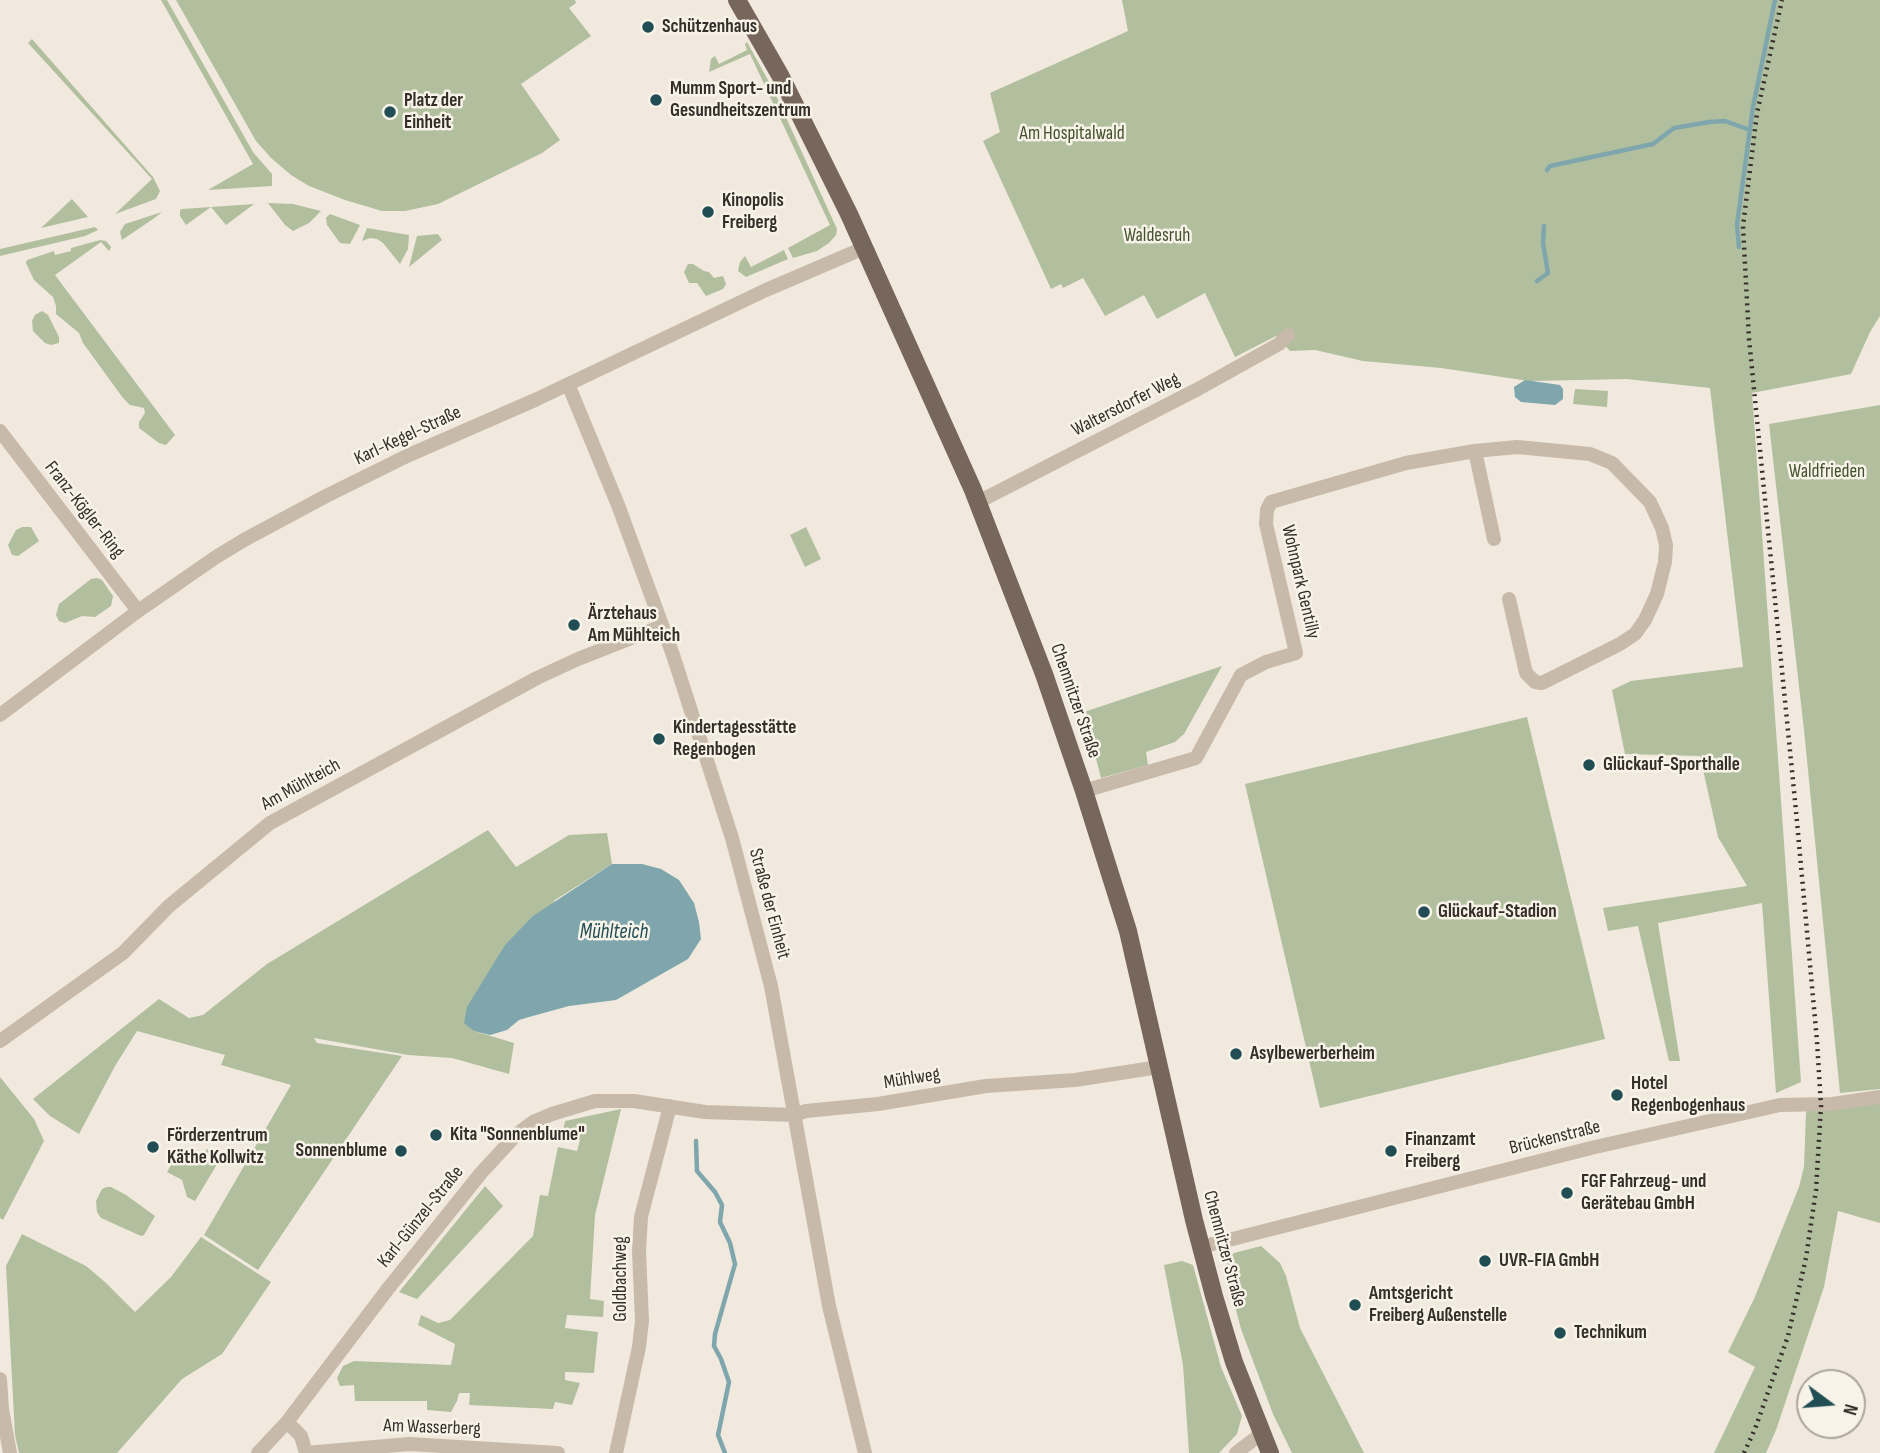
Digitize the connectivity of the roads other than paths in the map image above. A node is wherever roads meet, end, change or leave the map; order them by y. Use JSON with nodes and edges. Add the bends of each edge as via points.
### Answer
{"nodes":[{"id":1,"x":737,"y":0,"type":"edge"},
{"id":2,"x":864,"y":248,"type":"junction"},
{"id":3,"x":1288,"y":335,"type":"dead end"},
{"id":4,"x":568,"y":384,"type":"junction"},
{"id":5,"x":0,"y":431,"type":"edge"},
{"id":6,"x":1475,"y":450,"type":"junction"},
{"id":7,"x":978,"y":502,"type":"junction"},
{"id":8,"x":1494,"y":539,"type":"dead end"},
{"id":9,"x":1509,"y":599,"type":"dead end"},
{"id":10,"x":138,"y":611,"type":"junction"},
{"id":11,"x":662,"y":626,"type":"junction"},
{"id":12,"x":0,"y":715,"type":"edge"},
{"id":13,"x":1084,"y":791,"type":"junction"},
{"id":14,"x":0,"y":1041,"type":"edge"},
{"id":15,"x":1159,"y":1067,"type":"junction"},
{"id":16,"x":1880,"y":1097,"type":"edge"},
{"id":17,"x":670,"y":1106,"type":"junction"},
{"id":18,"x":794,"y":1115,"type":"junction"},
{"id":19,"x":1201,"y":1247,"type":"junction"},
{"id":20,"x":0,"y":1379,"type":"edge"},
{"id":21,"x":287,"y":1422,"type":"junction"},
{"id":22,"x":1261,"y":1434,"type":"junction"},
{"id":23,"x":10,"y":1453,"type":"edge"},
{"id":24,"x":258,"y":1453,"type":"edge"},
{"id":25,"x":306,"y":1453,"type":"edge"},
{"id":26,"x":558,"y":1453,"type":"edge"},
{"id":27,"x":616,"y":1453,"type":"edge"},
{"id":28,"x":865,"y":1453,"type":"edge"},
{"id":29,"x":1236,"y":1453,"type":"edge"},
{"id":30,"x":1270,"y":1453,"type":"edge"}],
"edges":[{"from":1,"to":2,"type":"main road","name":"Chemnitzer Straße","via":[[780,75]]},
{"from":2,"to":4,"type":"street","name":"Karl-Kegel-Straße"},
{"from":2,"to":7,"type":"main road","name":"Chemnitzer Straße"},
{"from":3,"to":7,"type":"street","name":"Waltersdorfer Weg","via":[[1198,389]]},
{"from":4,"to":10,"type":"street","name":"Karl-Kegel-Straße","via":[[326,496],[225,551]]},
{"from":4,"to":11,"type":"street","name":"Straße der Einheit"},
{"from":5,"to":10,"type":"street","name":"Franz-Kögler-Ring"},
{"from":6,"to":8,"type":"street"},
{"from":6,"to":9,"type":"street","name":"Wohnpark Gentilly","via":[[1567,450],[1612,463],[1650,502],[1664,537],[1665,562],[1657,594],[1635,634],[1542,683],[1526,673]]},
{"from":6,"to":13,"type":"street","name":"Wohnpark Gentilly","via":[[1406,463],[1271,502],[1266,524],[1296,653],[1241,675],[1196,758]]},
{"from":7,"to":13,"type":"main road","name":"Chemnitzer Straße"},
{"from":10,"to":12,"type":"street","name":"Karl-Kegel-Straße"},
{"from":11,"to":14,"type":"street","name":"Am Mühlteich","via":[[537,678],[270,823],[169,906],[123,953]]},
{"from":11,"to":18,"type":"street","name":"Straße der Einheit","via":[[732,838],[771,986]]},
{"from":13,"to":15,"type":"main road","name":"Chemnitzer Straße","via":[[1128,931]]},
{"from":15,"to":18,"type":"street","name":"Mühlweg","via":[[1075,1080],[986,1086]]},
{"from":15,"to":19,"type":"main road","name":"Chemnitzer Straße"},
{"from":16,"to":19,"type":"street","name":"Brückenstraße","via":[[1793,1104],[1591,1148]]},
{"from":17,"to":18,"type":"street","name":"Mühlweg"},
{"from":17,"to":21,"type":"street","name":"Karl-Günzel-Straße","via":[[595,1101],[533,1122],[517,1134],[395,1279]]},
{"from":17,"to":27,"type":"street","name":"Goldbachweg","via":[[641,1217],[642,1321]]},
{"from":18,"to":28,"type":"street","name":"Straße der Einheit","via":[[835,1338]]},
{"from":19,"to":22,"type":"main road","name":"Chemnitzer Straße","via":[[1234,1362]]},
{"from":20,"to":23,"type":"street"},
{"from":21,"to":24,"type":"street","name":"Karl-Günzel-Straße"},
{"from":21,"to":25,"type":"street","via":[[301,1436]]},
{"from":22,"to":29,"type":"street"},
{"from":22,"to":30,"type":"main road","name":"Chemnitzer Straße"},
{"from":25,"to":26,"type":"street","name":"Am Wasserberg","via":[[409,1444]]}]}
